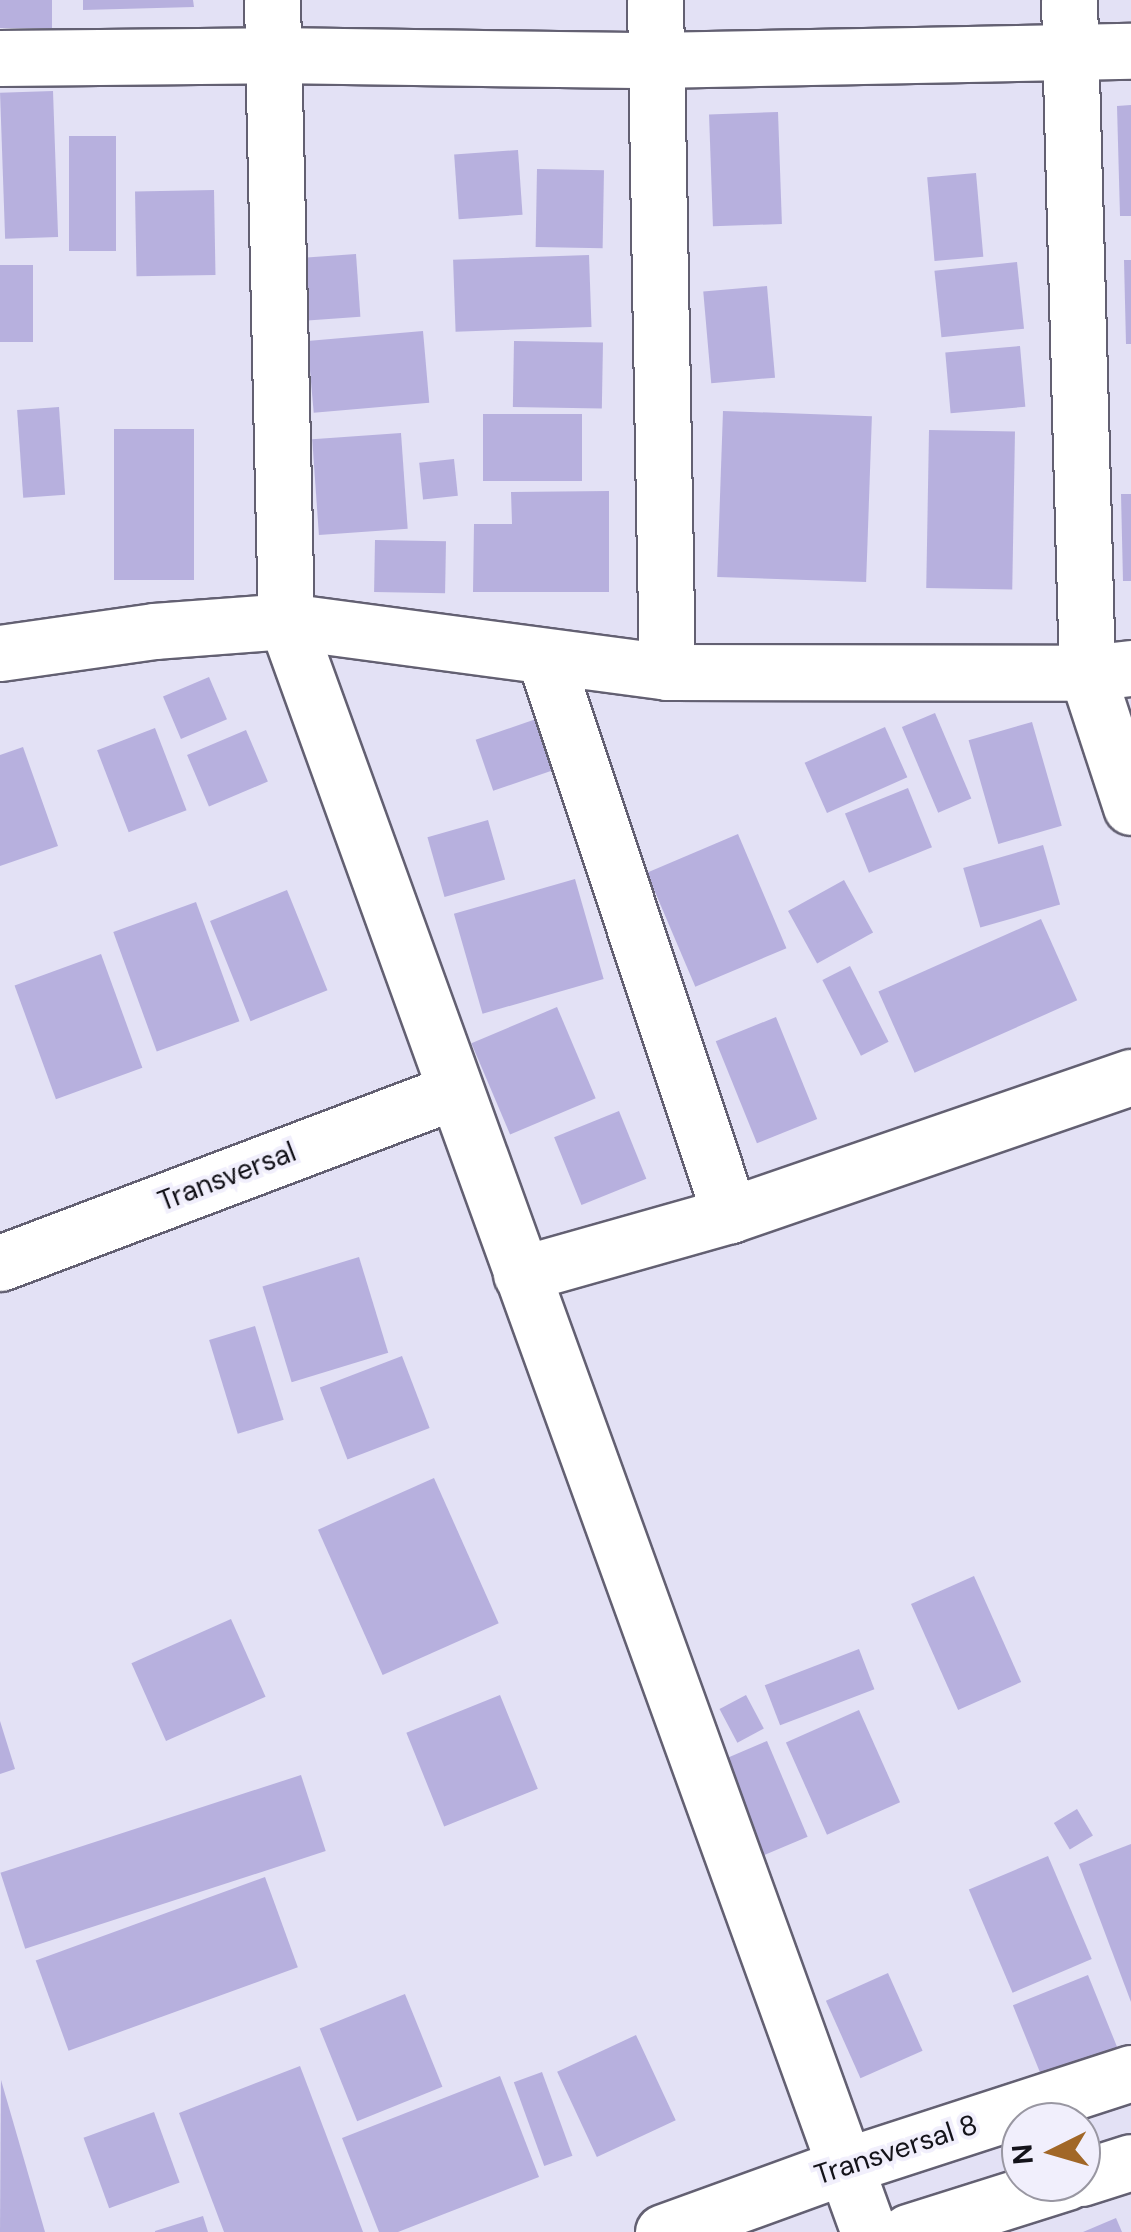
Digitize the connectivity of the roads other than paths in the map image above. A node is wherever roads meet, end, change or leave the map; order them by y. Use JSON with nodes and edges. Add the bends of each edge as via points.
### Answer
{"nodes":[{"id":1,"x":272,"y":0,"type":"edge"},
{"id":2,"x":655,"y":0,"type":"edge"},
{"id":3,"x":1069,"y":26,"type":"edge"},
{"id":4,"x":1131,"y":51,"type":"edge"},
{"id":5,"x":273,"y":55,"type":"junction"},
{"id":6,"x":0,"y":58,"type":"edge"},
{"id":7,"x":654,"y":60,"type":"junction"},
{"id":8,"x":286,"y":621,"type":"junction"},
{"id":9,"x":0,"y":653,"type":"edge"},
{"id":10,"x":545,"y":658,"type":"junction"},
{"id":11,"x":1109,"y":670,"type":"edge"},
{"id":12,"x":667,"y":672,"type":"junction"},
{"id":13,"x":1131,"y":807,"type":"edge"},
{"id":14,"x":1131,"y":1077,"type":"edge"},
{"id":15,"x":454,"y":1091,"type":"junction"},
{"id":16,"x":730,"y":1215,"type":"junction"},
{"id":17,"x":0,"y":1263,"type":"edge"},
{"id":18,"x":521,"y":1274,"type":"junction"},
{"id":19,"x":1131,"y":2074,"type":"edge"},
{"id":20,"x":1131,"y":2162,"type":"edge"},
{"id":21,"x":845,"y":2166,"type":"junction"},
{"id":22,"x":1101,"y":2172,"type":"edge"},
{"id":23,"x":1003,"y":2202,"type":"edge"},
{"id":24,"x":663,"y":2232,"type":"edge"},
{"id":25,"x":869,"y":2232,"type":"edge"},
{"id":26,"x":908,"y":2232,"type":"edge"}],
"edges":[{"from":1,"to":5,"type":"street"},
{"from":2,"to":7,"type":"street"},
{"from":3,"to":4,"type":"street"},
{"from":3,"to":7,"type":"street"},
{"from":3,"to":11,"type":"street"},
{"from":5,"to":6,"type":"street"},
{"from":5,"to":7,"type":"street"},
{"from":5,"to":8,"type":"street"},
{"from":7,"to":12,"type":"street"},
{"from":8,"to":9,"type":"street"},
{"from":8,"to":10,"type":"street"},
{"from":8,"to":15,"type":"street"},
{"from":10,"to":12,"type":"street"},
{"from":10,"to":16,"type":"street"},
{"from":11,"to":12,"type":"street"},
{"from":11,"to":13,"type":"street"},
{"from":14,"to":16,"type":"street"},
{"from":15,"to":17,"type":"street","name":"Transversal"},
{"from":15,"to":18,"type":"street"},
{"from":16,"to":18,"type":"street"},
{"from":18,"to":21,"type":"street"},
{"from":19,"to":21,"type":"street","name":"Transversal 8"},
{"from":20,"to":22,"type":"street"},
{"from":21,"to":24,"type":"street","name":"Transversal 8"},
{"from":21,"to":25,"type":"street"},
{"from":23,"to":26,"type":"street"}]}
